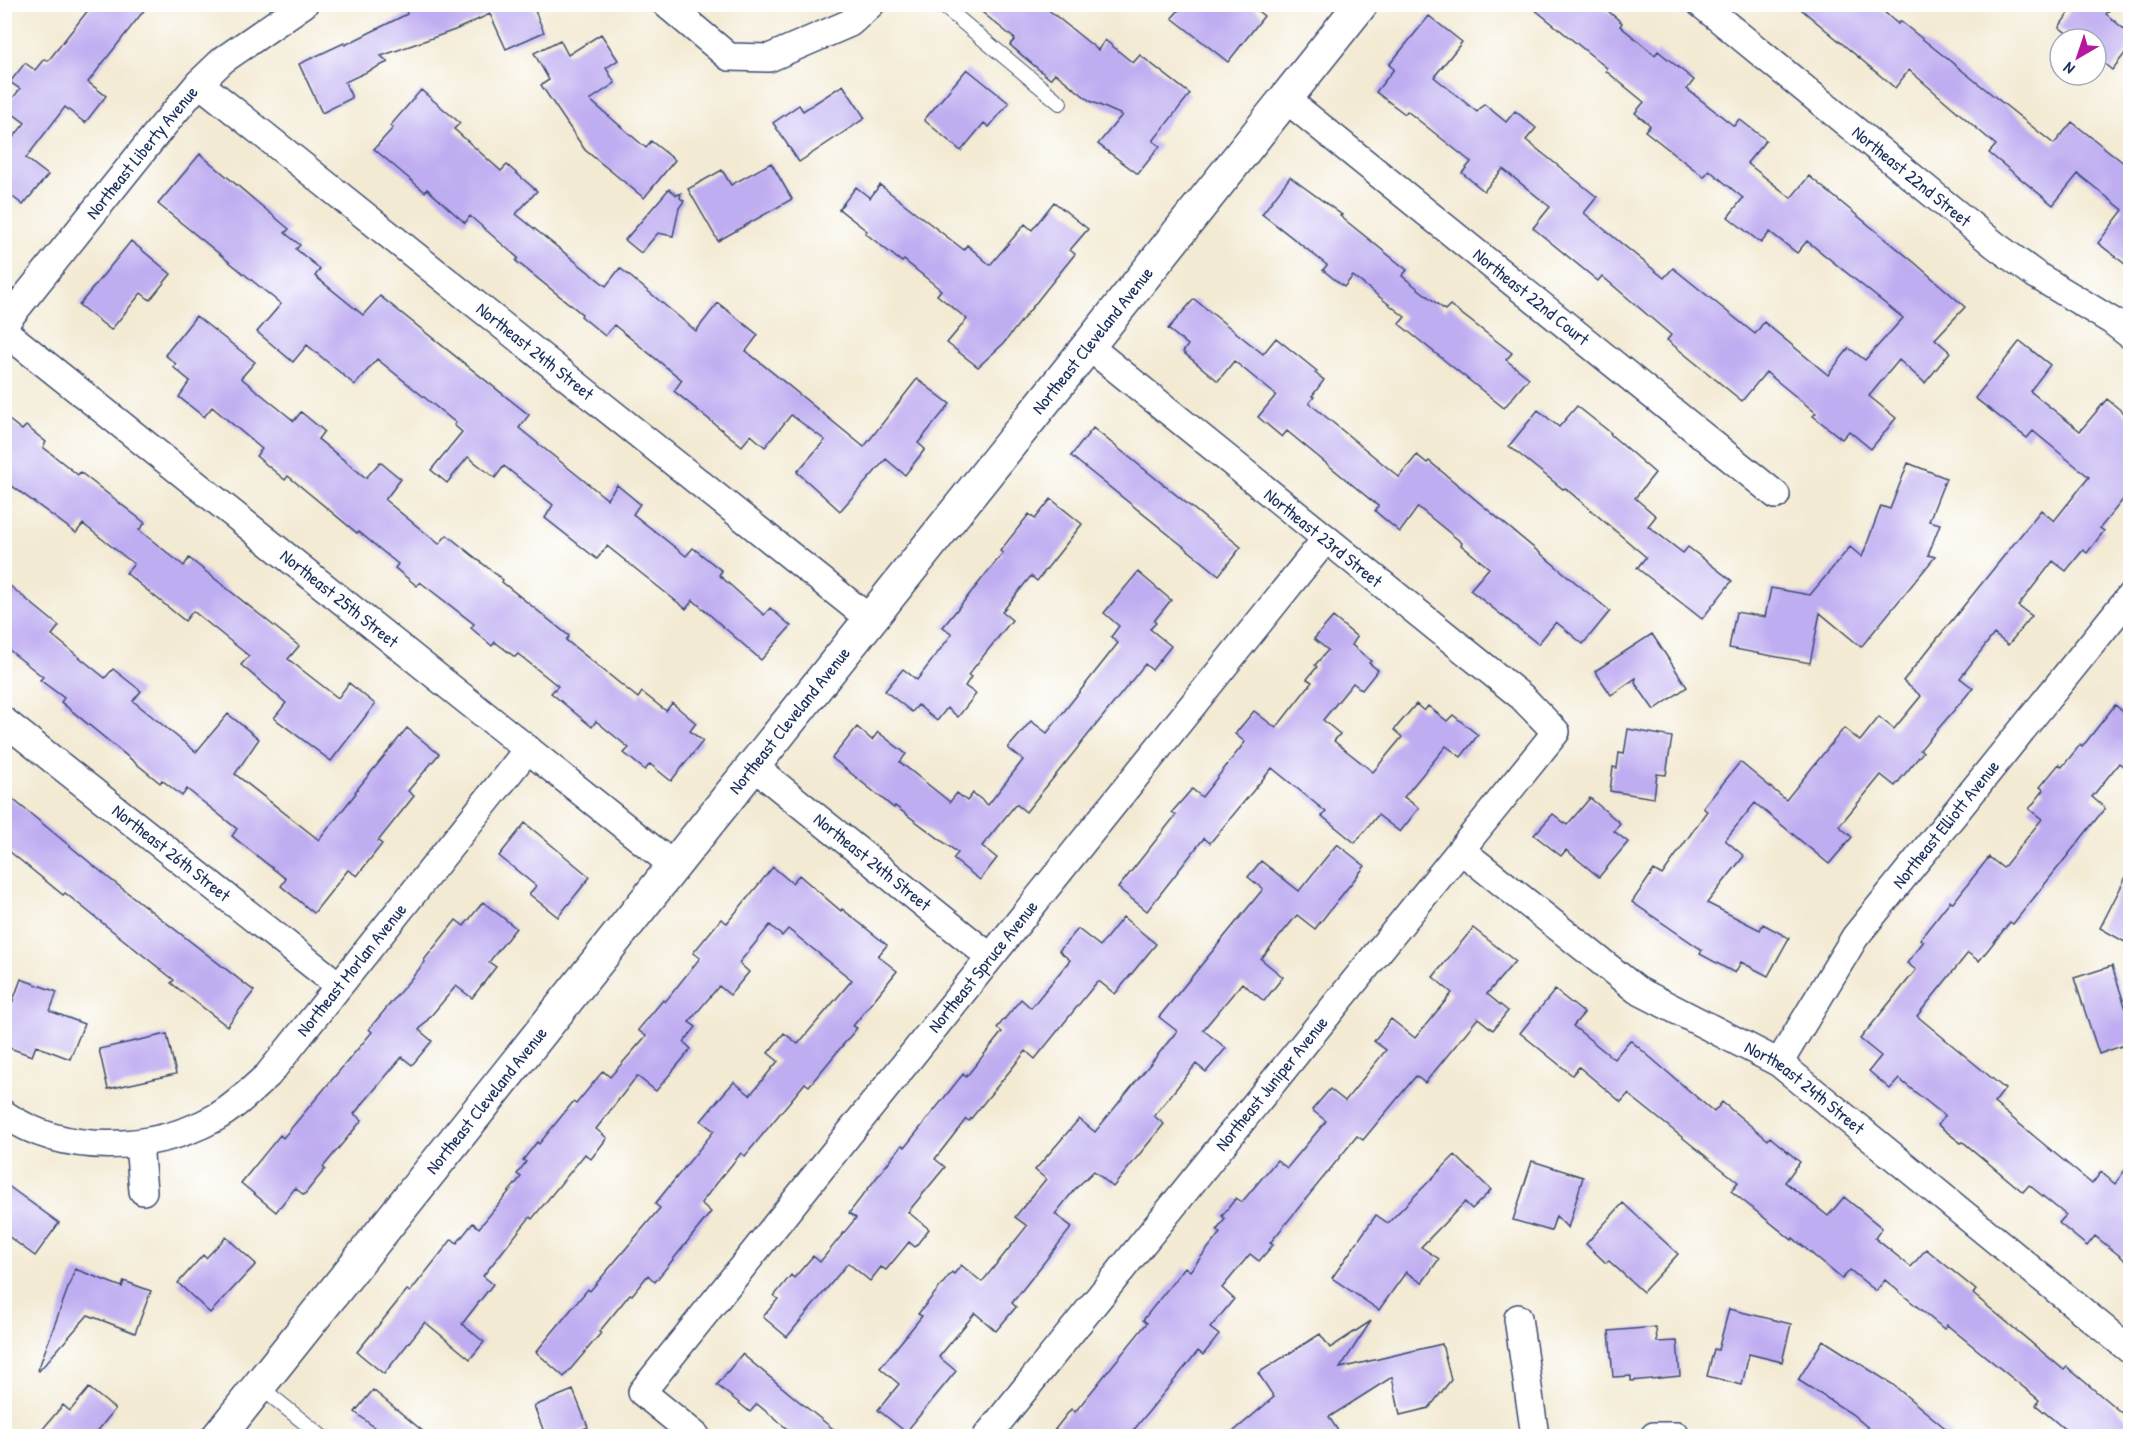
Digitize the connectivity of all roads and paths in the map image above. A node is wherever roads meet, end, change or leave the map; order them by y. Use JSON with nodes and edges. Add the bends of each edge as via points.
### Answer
{"nodes":[{"id":1,"x":304,"y":4,"type":"edge"},
{"id":2,"x":666,"y":4,"type":"edge"},
{"id":3,"x":871,"y":4,"type":"edge"},
{"id":4,"x":941,"y":4,"type":"edge"},
{"id":5,"x":1701,"y":4,"type":"edge"},
{"id":6,"x":1349,"y":9,"type":"edge"},
{"id":7,"x":199,"y":83,"type":"junction"},
{"id":8,"x":1286,"y":99,"type":"junction"},
{"id":9,"x":1060,"y":103,"type":"dead end"},
{"id":10,"x":4,"y":324,"type":"edge"},
{"id":11,"x":4,"y":331,"type":"edge"},
{"id":12,"x":2130,"y":334,"type":"edge"},
{"id":13,"x":1088,"y":346,"type":"junction"},
{"id":14,"x":1776,"y":495,"type":"dead end"},
{"id":15,"x":1325,"y":540,"type":"junction"},
{"id":16,"x":2130,"y":596,"type":"edge"},
{"id":17,"x":870,"y":620,"type":"junction"},
{"id":18,"x":4,"y":721,"type":"edge"},
{"id":19,"x":1557,"y":732,"type":"joint"},
{"id":20,"x":528,"y":748,"type":"junction"},
{"id":21,"x":753,"y":766,"type":"junction"},
{"id":22,"x":1462,"y":851,"type":"junction"},
{"id":23,"x":674,"y":866,"type":"junction"},
{"id":24,"x":990,"y":957,"type":"junction"},
{"id":25,"x":338,"y":985,"type":"junction"},
{"id":26,"x":1779,"y":1063,"type":"junction"},
{"id":27,"x":4,"y":1114,"type":"edge"},
{"id":28,"x":139,"y":1143,"type":"junction"},
{"id":29,"x":143,"y":1191,"type":"dead end"},
{"id":30,"x":1518,"y":1318,"type":"dead end"},
{"id":31,"x":2130,"y":1350,"type":"edge"},
{"id":32,"x":259,"y":1386,"type":"junction"},
{"id":33,"x":219,"y":1437,"type":"edge"},
{"id":34,"x":321,"y":1437,"type":"edge"},
{"id":35,"x":696,"y":1437,"type":"edge"},
{"id":36,"x":987,"y":1437,"type":"edge"},
{"id":37,"x":1535,"y":1437,"type":"edge"},
{"id":38,"x":1654,"y":1437,"type":"edge"},
{"id":39,"x":1676,"y":1437,"type":"edge"}],
"edges":[{"from":1,"to":7,"type":"street","name":"Northeast Liberty Avenue","via":[[231,54]]},
{"from":2,"to":3,"type":"street","via":[[729,57],[769,58],[850,23]]},
{"from":4,"to":9,"type":"lane"},
{"from":5,"to":12,"type":"street","name":"Northeast 22nd Street","via":[[1995,245]]},
{"from":6,"to":8,"type":"street","name":"Northeast Cleveland Avenue"},
{"from":7,"to":10,"type":"street","name":"Northeast Liberty Avenue"},
{"from":7,"to":17,"type":"street","name":"Northeast 24th Street"},
{"from":8,"to":13,"type":"street","name":"Northeast Cleveland Avenue"},
{"from":8,"to":14,"type":"street","name":"Northeast 22nd Court"},
{"from":11,"to":20,"type":"street","name":"Northeast 25th Street"},
{"from":13,"to":15,"type":"street","name":"Northeast 23rd Street"},
{"from":13,"to":17,"type":"street","name":"Northeast Cleveland Avenue"},
{"from":15,"to":19,"type":"street","name":"Northeast 23rd Street","via":[[1522,697]]},
{"from":15,"to":24,"type":"street","name":"Northeast Spruce Avenue"},
{"from":16,"to":26,"type":"street","name":"Northeast Elliott Avenue","via":[[1855,938]]},
{"from":17,"to":21,"type":"street","name":"Northeast Cleveland Avenue"},
{"from":18,"to":25,"type":"street","name":"Northeast 26th Street"},
{"from":19,"to":22,"type":"street","name":"Northeast Juniper Avenue"},
{"from":20,"to":23,"type":"street","name":"Northeast 25th Street"},
{"from":20,"to":25,"type":"street","name":"Northeast Morlan Avenue"},
{"from":21,"to":23,"type":"street","name":"Northeast Cleveland Avenue"},
{"from":21,"to":24,"type":"street","name":"Northeast 24th Street"},
{"from":22,"to":26,"type":"street","name":"Northeast 24th Street","via":[[1636,990]]},
{"from":22,"to":36,"type":"street","name":"Northeast Juniper Avenue"},
{"from":23,"to":32,"type":"street","name":"Northeast Cleveland Avenue"},
{"from":24,"to":35,"type":"street","name":"Northeast Spruce Avenue","via":[[642,1392]]},
{"from":25,"to":28,"type":"street","name":"Northeast Morlan Avenue","via":[[268,1075],[240,1101],[216,1118],[185,1132]]},
{"from":26,"to":31,"type":"street","name":"Northeast 24th Street"},
{"from":27,"to":28,"type":"street","name":"Northeast Morlan Avenue","via":[[41,1132],[74,1141]]},
{"from":28,"to":29,"type":"street"},
{"from":30,"to":37,"type":"street"},
{"from":32,"to":33,"type":"street","name":"Northeast Cleveland Avenue"},
{"from":32,"to":34,"type":"lane"},
{"from":38,"to":39,"type":"street"}]}
